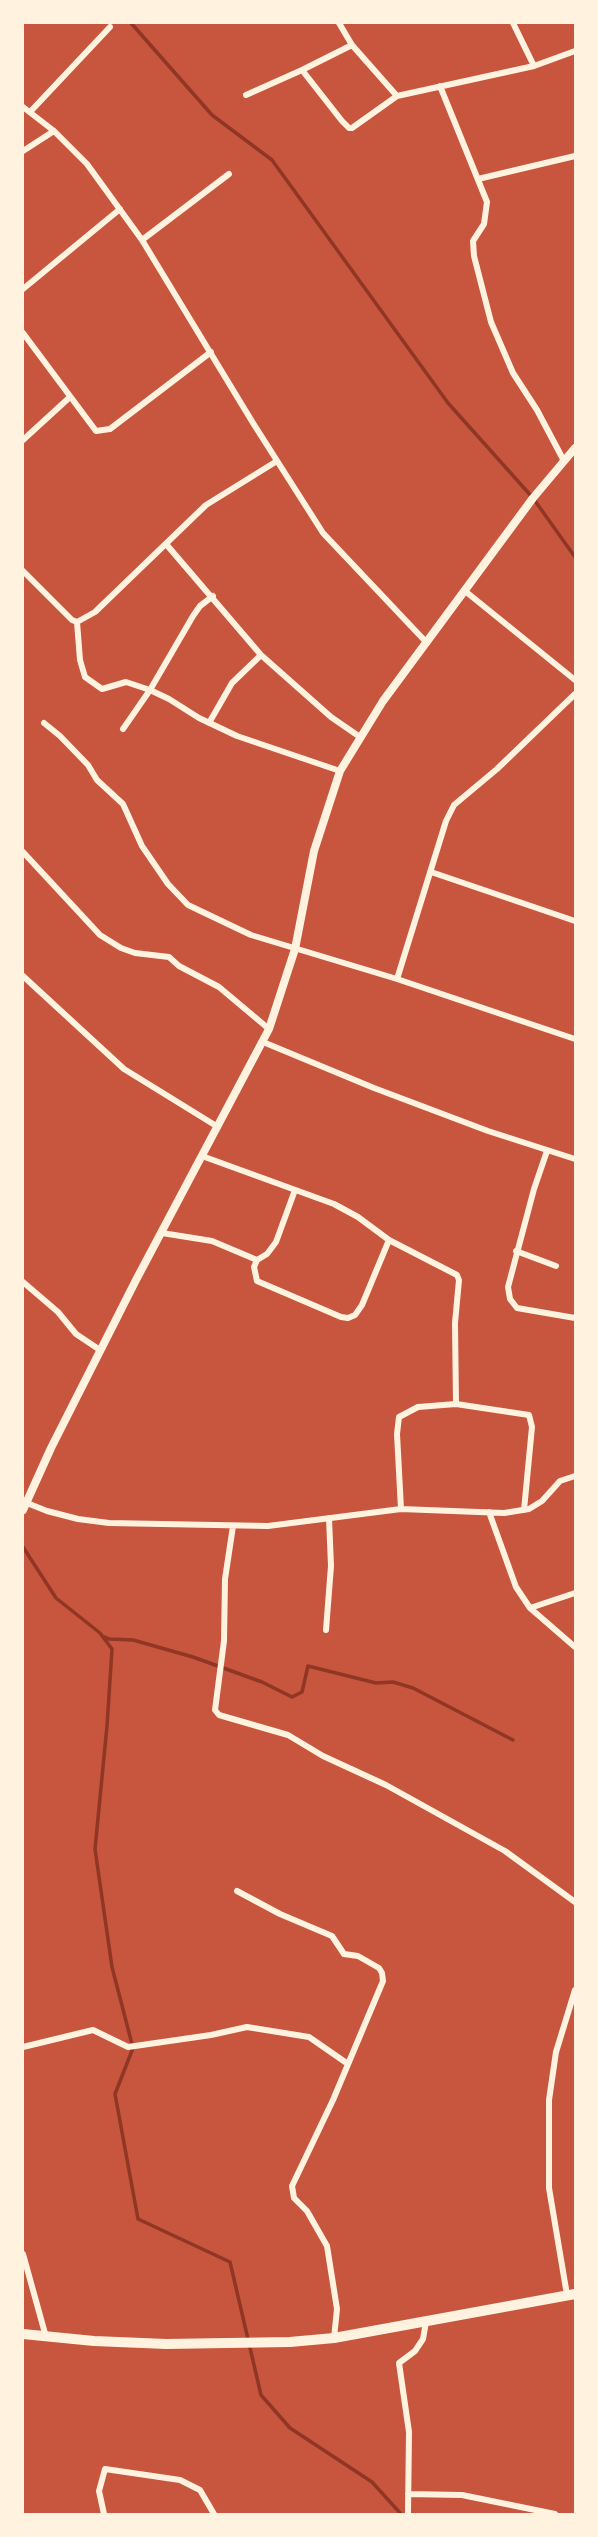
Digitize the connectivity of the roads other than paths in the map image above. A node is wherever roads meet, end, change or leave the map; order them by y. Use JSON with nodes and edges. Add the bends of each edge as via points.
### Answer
{"nodes":[{"id":1,"x":339,"y":23,"type":"edge"},
{"id":2,"x":513,"y":23,"type":"edge"},
{"id":3,"x":110,"y":27,"type":"dead end"},
{"id":4,"x":352,"y":45,"type":"junction"},
{"id":5,"x":575,"y":51,"type":"edge"},
{"id":6,"x":534,"y":66,"type":"junction"},
{"id":7,"x":302,"y":71,"type":"junction"},
{"id":8,"x":440,"y":86,"type":"junction"},
{"id":9,"x":246,"y":95,"type":"dead end"},
{"id":10,"x":397,"y":96,"type":"junction"},
{"id":11,"x":23,"y":107,"type":"edge"},
{"id":12,"x":30,"y":112,"type":"junction"},
{"id":13,"x":54,"y":131,"type":"junction"},
{"id":14,"x":23,"y":151,"type":"edge"},
{"id":15,"x":575,"y":156,"type":"edge"},
{"id":16,"x":229,"y":174,"type":"dead end"},
{"id":17,"x":478,"y":179,"type":"junction"},
{"id":18,"x":120,"y":209,"type":"junction"},
{"id":19,"x":142,"y":240,"type":"junction"},
{"id":20,"x":23,"y":289,"type":"edge"},
{"id":21,"x":23,"y":333,"type":"edge"},
{"id":22,"x":211,"y":352,"type":"junction"},
{"id":23,"x":70,"y":397,"type":"junction"},
{"id":24,"x":23,"y":440,"type":"edge"},
{"id":25,"x":575,"y":448,"type":"edge"},
{"id":26,"x":277,"y":461,"type":"junction"},
{"id":27,"x":564,"y":461,"type":"junction"},
{"id":28,"x":166,"y":544,"type":"junction"},
{"id":29,"x":23,"y":571,"type":"edge"},
{"id":30,"x":465,"y":591,"type":"junction"},
{"id":31,"x":213,"y":596,"type":"junction"},
{"id":32,"x":77,"y":622,"type":"junction"},
{"id":33,"x":427,"y":643,"type":"junction"},
{"id":34,"x":261,"y":656,"type":"junction"},
{"id":35,"x":575,"y":680,"type":"edge"},
{"id":36,"x":150,"y":690,"type":"junction"},
{"id":37,"x":575,"y":694,"type":"edge"},
{"id":38,"x":44,"y":723,"type":"dead end"},
{"id":39,"x":209,"y":723,"type":"junction"},
{"id":40,"x":123,"y":729,"type":"dead end"},
{"id":41,"x":360,"y":737,"type":"junction"},
{"id":42,"x":340,"y":771,"type":"junction"},
{"id":43,"x":23,"y":852,"type":"edge"},
{"id":44,"x":430,"y":872,"type":"junction"},
{"id":45,"x":575,"y":921,"type":"edge"},
{"id":46,"x":295,"y":949,"type":"junction"},
{"id":47,"x":23,"y":976,"type":"edge"},
{"id":48,"x":397,"y":979,"type":"junction"},
{"id":49,"x":269,"y":1029,"type":"junction"},
{"id":50,"x":575,"y":1039,"type":"edge"},
{"id":51,"x":264,"y":1042,"type":"junction"},
{"id":52,"x":218,"y":1127,"type":"junction"},
{"id":53,"x":547,"y":1151,"type":"junction"},
{"id":54,"x":202,"y":1156,"type":"junction"},
{"id":55,"x":575,"y":1159,"type":"edge"},
{"id":56,"x":295,"y":1190,"type":"junction"},
{"id":57,"x":162,"y":1233,"type":"junction"},
{"id":58,"x":389,"y":1240,"type":"junction"},
{"id":59,"x":516,"y":1251,"type":"junction"},
{"id":60,"x":257,"y":1260,"type":"junction"},
{"id":61,"x":556,"y":1266,"type":"dead end"},
{"id":62,"x":23,"y":1282,"type":"edge"},
{"id":63,"x":575,"y":1318,"type":"edge"},
{"id":64,"x":100,"y":1350,"type":"junction"},
{"id":65,"x":456,"y":1404,"type":"junction"},
{"id":66,"x":575,"y":1476,"type":"edge"},
{"id":67,"x":25,"y":1506,"type":"edge"},
{"id":68,"x":401,"y":1509,"type":"junction"},
{"id":69,"x":524,"y":1510,"type":"junction"},
{"id":70,"x":489,"y":1512,"type":"junction"},
{"id":71,"x":329,"y":1517,"type":"junction"},
{"id":72,"x":233,"y":1527,"type":"junction"},
{"id":73,"x":575,"y":1593,"type":"edge"},
{"id":74,"x":530,"y":1608,"type":"junction"},
{"id":75,"x":326,"y":1630,"type":"dead end"},
{"id":76,"x":575,"y":1647,"type":"edge"},
{"id":77,"x":237,"y":1891,"type":"dead end"},
{"id":78,"x":575,"y":1902,"type":"edge"},
{"id":79,"x":575,"y":1990,"type":"edge"},
{"id":80,"x":23,"y":2047,"type":"edge"},
{"id":81,"x":348,"y":2064,"type":"junction"},
{"id":82,"x":23,"y":2254,"type":"edge"},
{"id":83,"x":571,"y":2294,"type":"edge"},
{"id":84,"x":426,"y":2322,"type":"junction"},
{"id":85,"x":23,"y":2334,"type":"edge"},
{"id":86,"x":46,"y":2337,"type":"junction"},
{"id":87,"x":334,"y":2338,"type":"junction"},
{"id":88,"x":408,"y":2494,"type":"junction"},
{"id":89,"x":104,"y":2514,"type":"edge"},
{"id":90,"x":214,"y":2514,"type":"edge"},
{"id":91,"x":408,"y":2514,"type":"edge"},
{"id":92,"x":555,"y":2514,"type":"edge"}],
"edges":[{"from":1,"to":4,"type":"street"},
{"from":2,"to":6,"type":"street"},
{"from":3,"to":12,"type":"street"},
{"from":4,"to":7,"type":"street"},
{"from":4,"to":10,"type":"street"},
{"from":5,"to":6,"type":"street"},
{"from":6,"to":8,"type":"street"},
{"from":7,"to":9,"type":"street"},
{"from":7,"to":10,"type":"street","via":[[349,128]]},
{"from":8,"to":10,"type":"street"},
{"from":8,"to":17,"type":"street"},
{"from":11,"to":12,"type":"street"},
{"from":12,"to":13,"type":"street"},
{"from":13,"to":14,"type":"street"},
{"from":13,"to":18,"type":"street","via":[[87,164]]},
{"from":15,"to":17,"type":"street"},
{"from":16,"to":19,"type":"street"},
{"from":17,"to":27,"type":"street","via":[[487,214],[474,242],[474,256],[492,322],[513,373]]},
{"from":18,"to":19,"type":"street"},
{"from":18,"to":20,"type":"street"},
{"from":19,"to":22,"type":"street"},
{"from":21,"to":23,"type":"street"},
{"from":22,"to":23,"type":"street","via":[[106,430],[96,431]]},
{"from":22,"to":26,"type":"street"},
{"from":23,"to":24,"type":"street"},
{"from":25,"to":27,"type":"main road"},
{"from":26,"to":28,"type":"street","via":[[206,505]]},
{"from":26,"to":33,"type":"street","via":[[323,533]]},
{"from":27,"to":30,"type":"main road"},
{"from":28,"to":31,"type":"street"},
{"from":28,"to":32,"type":"street","via":[[95,612]]},
{"from":29,"to":32,"type":"street"},
{"from":30,"to":33,"type":"main road"},
{"from":30,"to":35,"type":"street"},
{"from":31,"to":34,"type":"street"},
{"from":31,"to":36,"type":"street","via":[[193,616]]},
{"from":32,"to":36,"type":"street","via":[[85,677],[102,690],[126,682]]},
{"from":33,"to":41,"type":"main road"},
{"from":34,"to":39,"type":"street","via":[[232,683]]},
{"from":34,"to":41,"type":"street"},
{"from":36,"to":39,"type":"street"},
{"from":36,"to":40,"type":"street"},
{"from":37,"to":44,"type":"street","via":[[454,805]]},
{"from":38,"to":46,"type":"street","via":[[123,804],[142,846],[188,905],[251,935]]},
{"from":39,"to":42,"type":"street"},
{"from":41,"to":42,"type":"main road"},
{"from":42,"to":46,"type":"main road","via":[[314,851]]},
{"from":43,"to":49,"type":"street","via":[[100,935],[135,953],[169,957],[219,987]]},
{"from":44,"to":45,"type":"street"},
{"from":44,"to":48,"type":"street"},
{"from":46,"to":48,"type":"street"},
{"from":46,"to":49,"type":"main road"},
{"from":47,"to":52,"type":"street","via":[[124,1069]]},
{"from":48,"to":50,"type":"street"},
{"from":49,"to":51,"type":"main road"},
{"from":51,"to":52,"type":"main road"},
{"from":51,"to":53,"type":"street"},
{"from":52,"to":54,"type":"main road"},
{"from":53,"to":55,"type":"street"},
{"from":53,"to":59,"type":"street"},
{"from":54,"to":56,"type":"street"},
{"from":54,"to":57,"type":"main road"},
{"from":56,"to":58,"type":"street","via":[[334,1204]]},
{"from":56,"to":60,"type":"street","via":[[276,1242]]},
{"from":57,"to":60,"type":"street","via":[[212,1241]]},
{"from":57,"to":64,"type":"main road"},
{"from":58,"to":60,"type":"street","via":[[362,1305],[348,1318],[257,1281]]},
{"from":58,"to":65,"type":"street","via":[[457,1275]]},
{"from":59,"to":61,"type":"street"},
{"from":59,"to":63,"type":"street","via":[[508,1287],[517,1308]]},
{"from":62,"to":64,"type":"street","via":[[76,1334]]},
{"from":64,"to":67,"type":"main road"},
{"from":65,"to":68,"type":"street","via":[[418,1407],[399,1417]]},
{"from":65,"to":69,"type":"street","via":[[532,1419]]},
{"from":66,"to":69,"type":"street","via":[[559,1481],[542,1501]]},
{"from":67,"to":72,"type":"street","via":[[109,1523]]},
{"from":68,"to":70,"type":"street"},
{"from":68,"to":71,"type":"street"},
{"from":69,"to":70,"type":"street"},
{"from":70,"to":74,"type":"street","via":[[516,1587]]},
{"from":71,"to":72,"type":"street"},
{"from":71,"to":75,"type":"street"},
{"from":72,"to":78,"type":"street","via":[[215,1710],[219,1715],[288,1735],[386,1786],[505,1851]]},
{"from":73,"to":74,"type":"street"},
{"from":74,"to":76,"type":"street"},
{"from":77,"to":81,"type":"street","via":[[332,1936],[344,1954],[379,1968],[383,1981]]},
{"from":79,"to":83,"type":"street","via":[[556,2052],[549,2100],[549,2188]]},
{"from":80,"to":81,"type":"street","via":[[93,2030],[128,2047],[247,2027],[309,2037]]},
{"from":81,"to":87,"type":"street","via":[[291,2193],[327,2246],[337,2309]]},
{"from":82,"to":86,"type":"street"},
{"from":83,"to":84,"type":"highway"},
{"from":84,"to":87,"type":"highway"},
{"from":84,"to":88,"type":"street","via":[[423,2339],[399,2363],[409,2432]]},
{"from":85,"to":86,"type":"highway"},
{"from":86,"to":87,"type":"highway","via":[[166,2344]]},
{"from":88,"to":91,"type":"street"},
{"from":88,"to":92,"type":"street","via":[[462,2495]]},
{"from":89,"to":90,"type":"street","via":[[99,2491],[105,2469],[180,2480],[200,2490]]}]}
